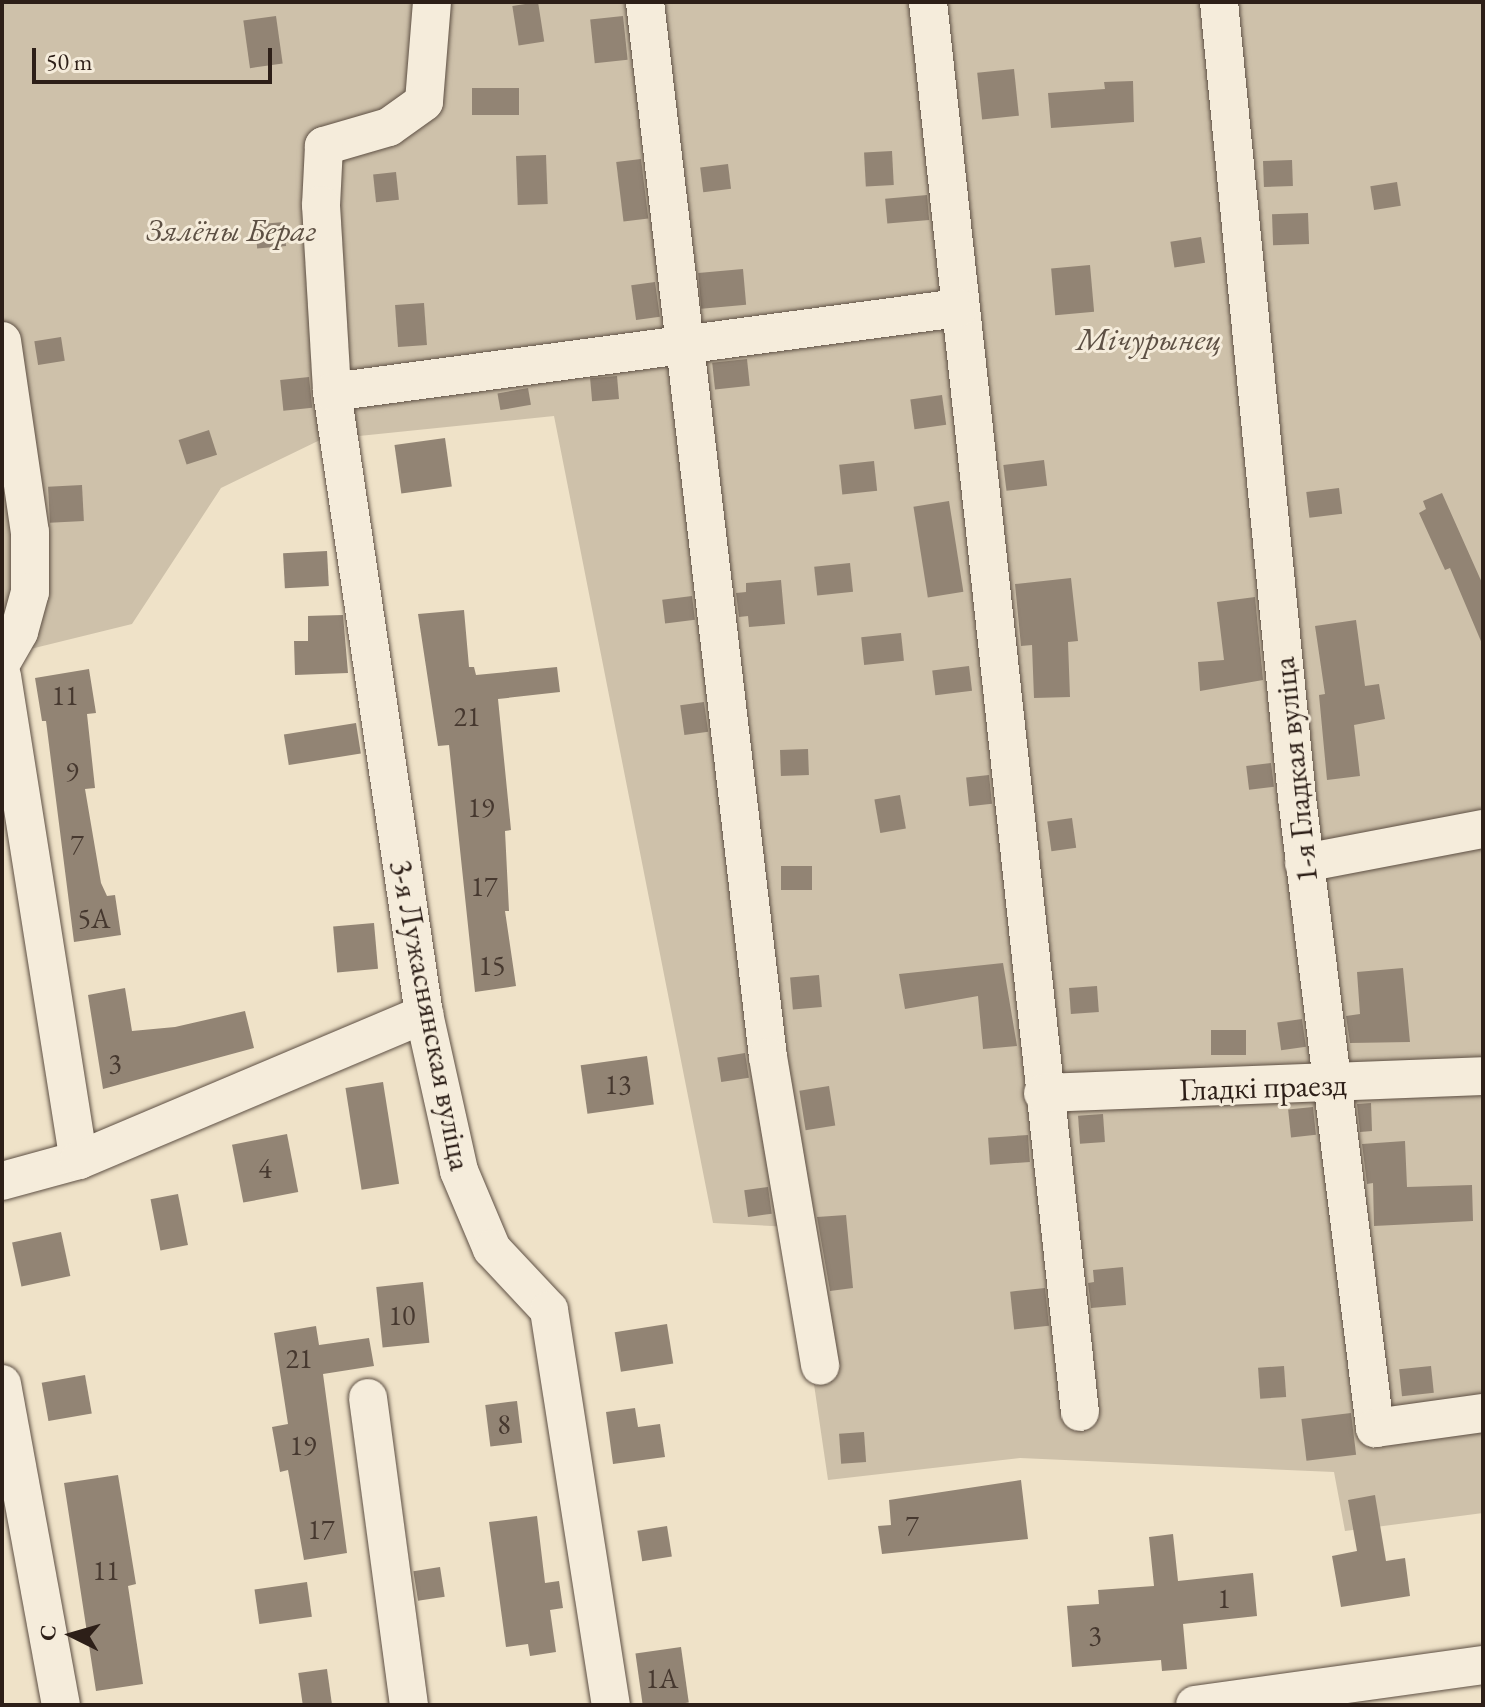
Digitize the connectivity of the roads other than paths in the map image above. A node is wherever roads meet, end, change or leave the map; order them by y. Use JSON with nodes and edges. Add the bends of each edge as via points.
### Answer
{"nodes":[{"id":1,"x":432,"y":2,"type":"edge"},
{"id":2,"x":645,"y":2,"type":"edge"},
{"id":3,"x":928,"y":2,"type":"edge"},
{"id":4,"x":1219,"y":2,"type":"edge"},
{"id":5,"x":958,"y":308,"type":"junction"},
{"id":6,"x":2,"y":341,"type":"edge"},
{"id":7,"x":688,"y":344,"type":"junction"},
{"id":8,"x":332,"y":392,"type":"junction"},
{"id":9,"x":9,"y":457,"type":"edge"},
{"id":10,"x":2,"y":662,"type":"edge"},
{"id":11,"x":2,"y":676,"type":"edge"},
{"id":12,"x":1483,"y":829,"type":"edge"},
{"id":13,"x":1304,"y":863,"type":"junction"},
{"id":14,"x":424,"y":1014,"type":"junction"},
{"id":15,"x":1483,"y":1076,"type":"edge"},
{"id":16,"x":1331,"y":1086,"type":"junction"},
{"id":17,"x":1043,"y":1093,"type":"junction"},
{"id":18,"x":79,"y":1160,"type":"junction"},
{"id":19,"x":2,"y":1181,"type":"edge"},
{"id":20,"x":820,"y":1366,"type":"dead end"},
{"id":21,"x":2,"y":1384,"type":"edge"},
{"id":22,"x":368,"y":1398,"type":"dead end"},
{"id":23,"x":1080,"y":1412,"type":"dead end"},
{"id":24,"x":1483,"y":1413,"type":"edge"},
{"id":25,"x":1483,"y":1665,"type":"edge"},
{"id":26,"x":61,"y":1705,"type":"edge"},
{"id":27,"x":409,"y":1705,"type":"edge"},
{"id":28,"x":611,"y":1705,"type":"edge"},
{"id":29,"x":1195,"y":1705,"type":"edge"}],
"edges":[{"from":1,"to":8,"type":"street","name":"3-я Лужаснянская вуліца","via":[[424,102],[389,127],[324,146],[321,205]]},
{"from":2,"to":7,"type":"street"},
{"from":3,"to":5,"type":"street"},
{"from":4,"to":13,"type":"street","name":"1-я Гладкая вуліца"},
{"from":5,"to":7,"type":"street"},
{"from":5,"to":17,"type":"street"},
{"from":6,"to":9,"type":"street"},
{"from":7,"to":8,"type":"street"},
{"from":7,"to":20,"type":"street","via":[[768,1057]]},
{"from":8,"to":14,"type":"street","name":"3-я Лужаснянская вуліца"},
{"from":9,"to":10,"type":"street","via":[[30,532],[30,592],[19,632]]},
{"from":11,"to":18,"type":"street"},
{"from":12,"to":13,"type":"street"},
{"from":13,"to":16,"type":"street","name":"1-я Гладкая вуліца"},
{"from":14,"to":18,"type":"street"},
{"from":14,"to":28,"type":"street","name":"3-я Лужаснянская вуліца","via":[[459,1171],[492,1249],[549,1310]]},
{"from":15,"to":16,"type":"street","name":"Гладкі праезд"},
{"from":16,"to":17,"type":"street","name":"Гладкі праезд"},
{"from":16,"to":24,"type":"street","name":"1-я Гладкая вуліца","via":[[1375,1428]]},
{"from":17,"to":23,"type":"street"},
{"from":18,"to":19,"type":"street"},
{"from":21,"to":26,"type":"street"},
{"from":22,"to":27,"type":"street"},
{"from":25,"to":29,"type":"street"}]}
